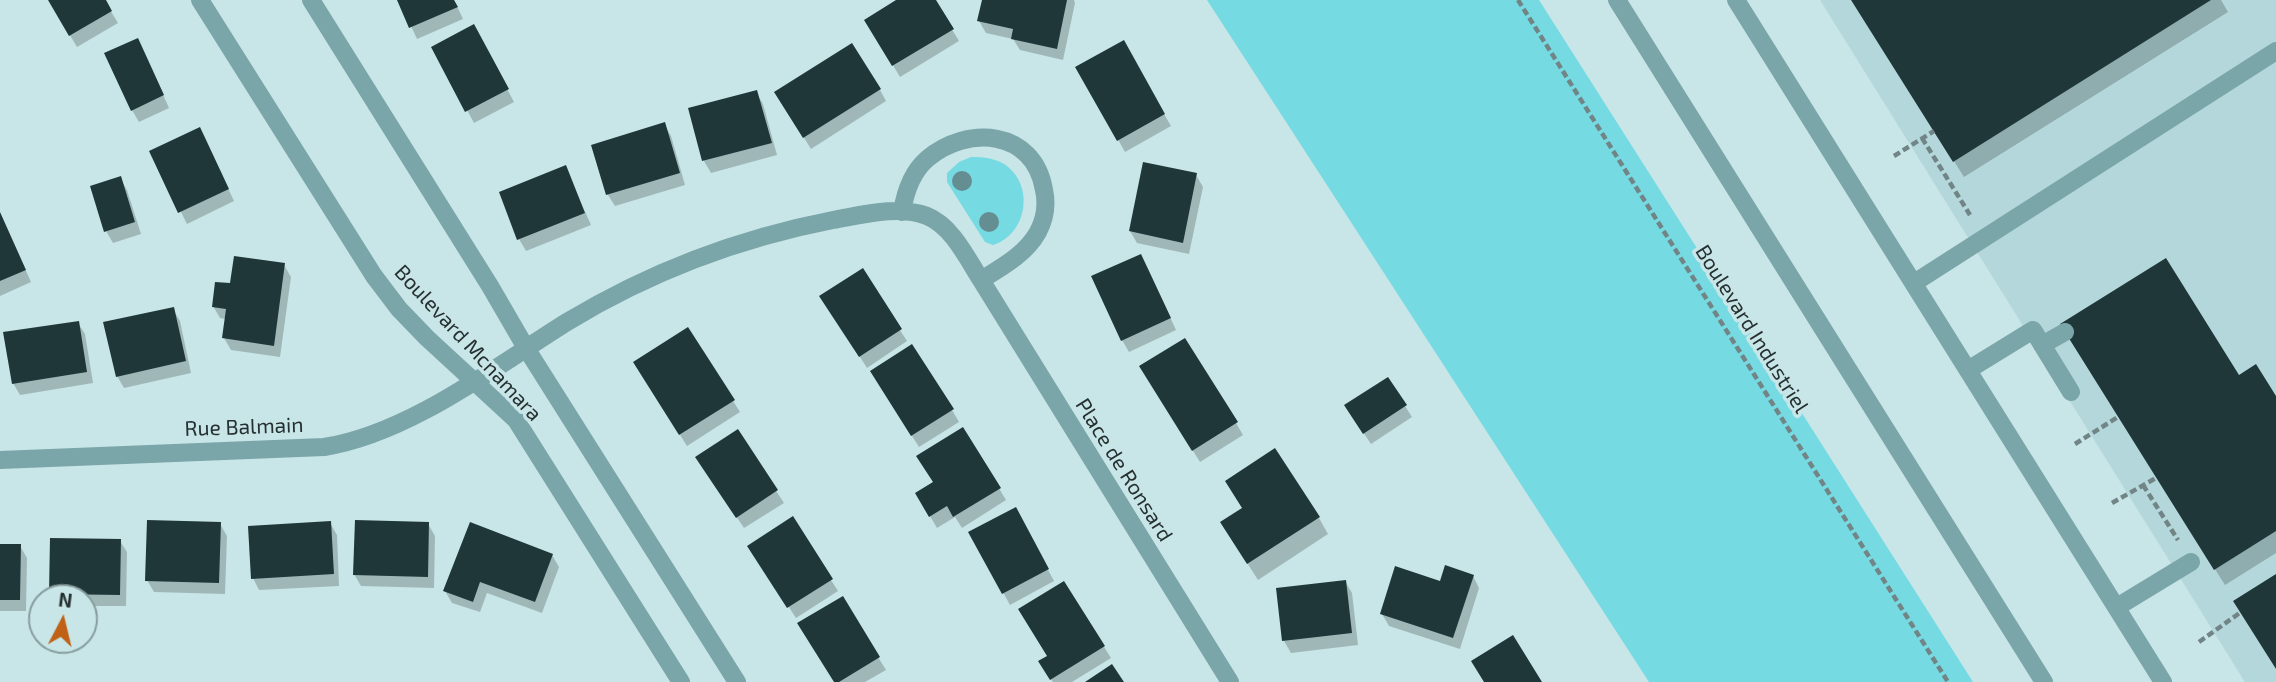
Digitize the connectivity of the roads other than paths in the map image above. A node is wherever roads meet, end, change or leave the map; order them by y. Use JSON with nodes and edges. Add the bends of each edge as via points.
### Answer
{"nodes":[{"id":1,"x":200,"y":0,"type":"edge"},
{"id":2,"x":311,"y":0,"type":"edge"},
{"id":3,"x":1617,"y":0,"type":"edge"},
{"id":4,"x":1737,"y":0,"type":"edge"},
{"id":5,"x":2276,"y":51,"type":"edge"},
{"id":6,"x":902,"y":212,"type":"junction"},
{"id":7,"x":981,"y":280,"type":"junction"},
{"id":8,"x":1914,"y":283,"type":"junction"},
{"id":9,"x":2065,"y":332,"type":"dead end"},
{"id":10,"x":2042,"y":345,"type":"junction"},
{"id":11,"x":526,"y":348,"type":"junction"},
{"id":12,"x":1968,"y":370,"type":"junction"},
{"id":13,"x":474,"y":380,"type":"junction"},
{"id":14,"x":2071,"y":392,"type":"dead end"},
{"id":15,"x":0,"y":460,"type":"edge"},
{"id":16,"x":2190,"y":562,"type":"dead end"},
{"id":17,"x":2117,"y":607,"type":"junction"},
{"id":18,"x":681,"y":682,"type":"edge"},
{"id":19,"x":737,"y":682,"type":"edge"},
{"id":20,"x":1230,"y":682,"type":"edge"},
{"id":21,"x":2044,"y":682,"type":"edge"},
{"id":22,"x":2163,"y":682,"type":"edge"}],
"edges":[{"from":1,"to":13,"type":"street","name":"Boulevard Mcnamara","via":[[374,276],[411,321]]},
{"from":2,"to":11,"type":"street","name":"Boulevard Mcnamara"},
{"from":3,"to":21,"type":"street"},
{"from":4,"to":8,"type":"street"},
{"from":5,"to":8,"type":"street"},
{"from":6,"to":7,"type":"street","name":"Place de Ronsard","via":[[939,223]]},
{"from":6,"to":7,"type":"street","via":[[916,172],[950,144],[972,137],[996,138],[1027,155],[1044,185],[1043,220],[1024,250]]},
{"from":6,"to":11,"type":"street","name":"Place de Ronsard","via":[[823,222],[699,258],[621,293]]},
{"from":7,"to":20,"type":"street","name":"Place de Ronsard"},
{"from":8,"to":12,"type":"street"},
{"from":9,"to":10,"type":"street"},
{"from":10,"to":12,"type":"street","via":[[2033,330]]},
{"from":10,"to":14,"type":"street"},
{"from":11,"to":13,"type":"street","name":"Place de Ronsard"},
{"from":11,"to":19,"type":"street","name":"Boulevard Mcnamara"},
{"from":12,"to":17,"type":"street"},
{"from":13,"to":15,"type":"street","name":"Rue Balmain","via":[[382,431],[324,447]]},
{"from":13,"to":18,"type":"street","name":"Boulevard Mcnamara","via":[[516,420]]},
{"from":16,"to":17,"type":"street"},
{"from":17,"to":22,"type":"street"}]}
